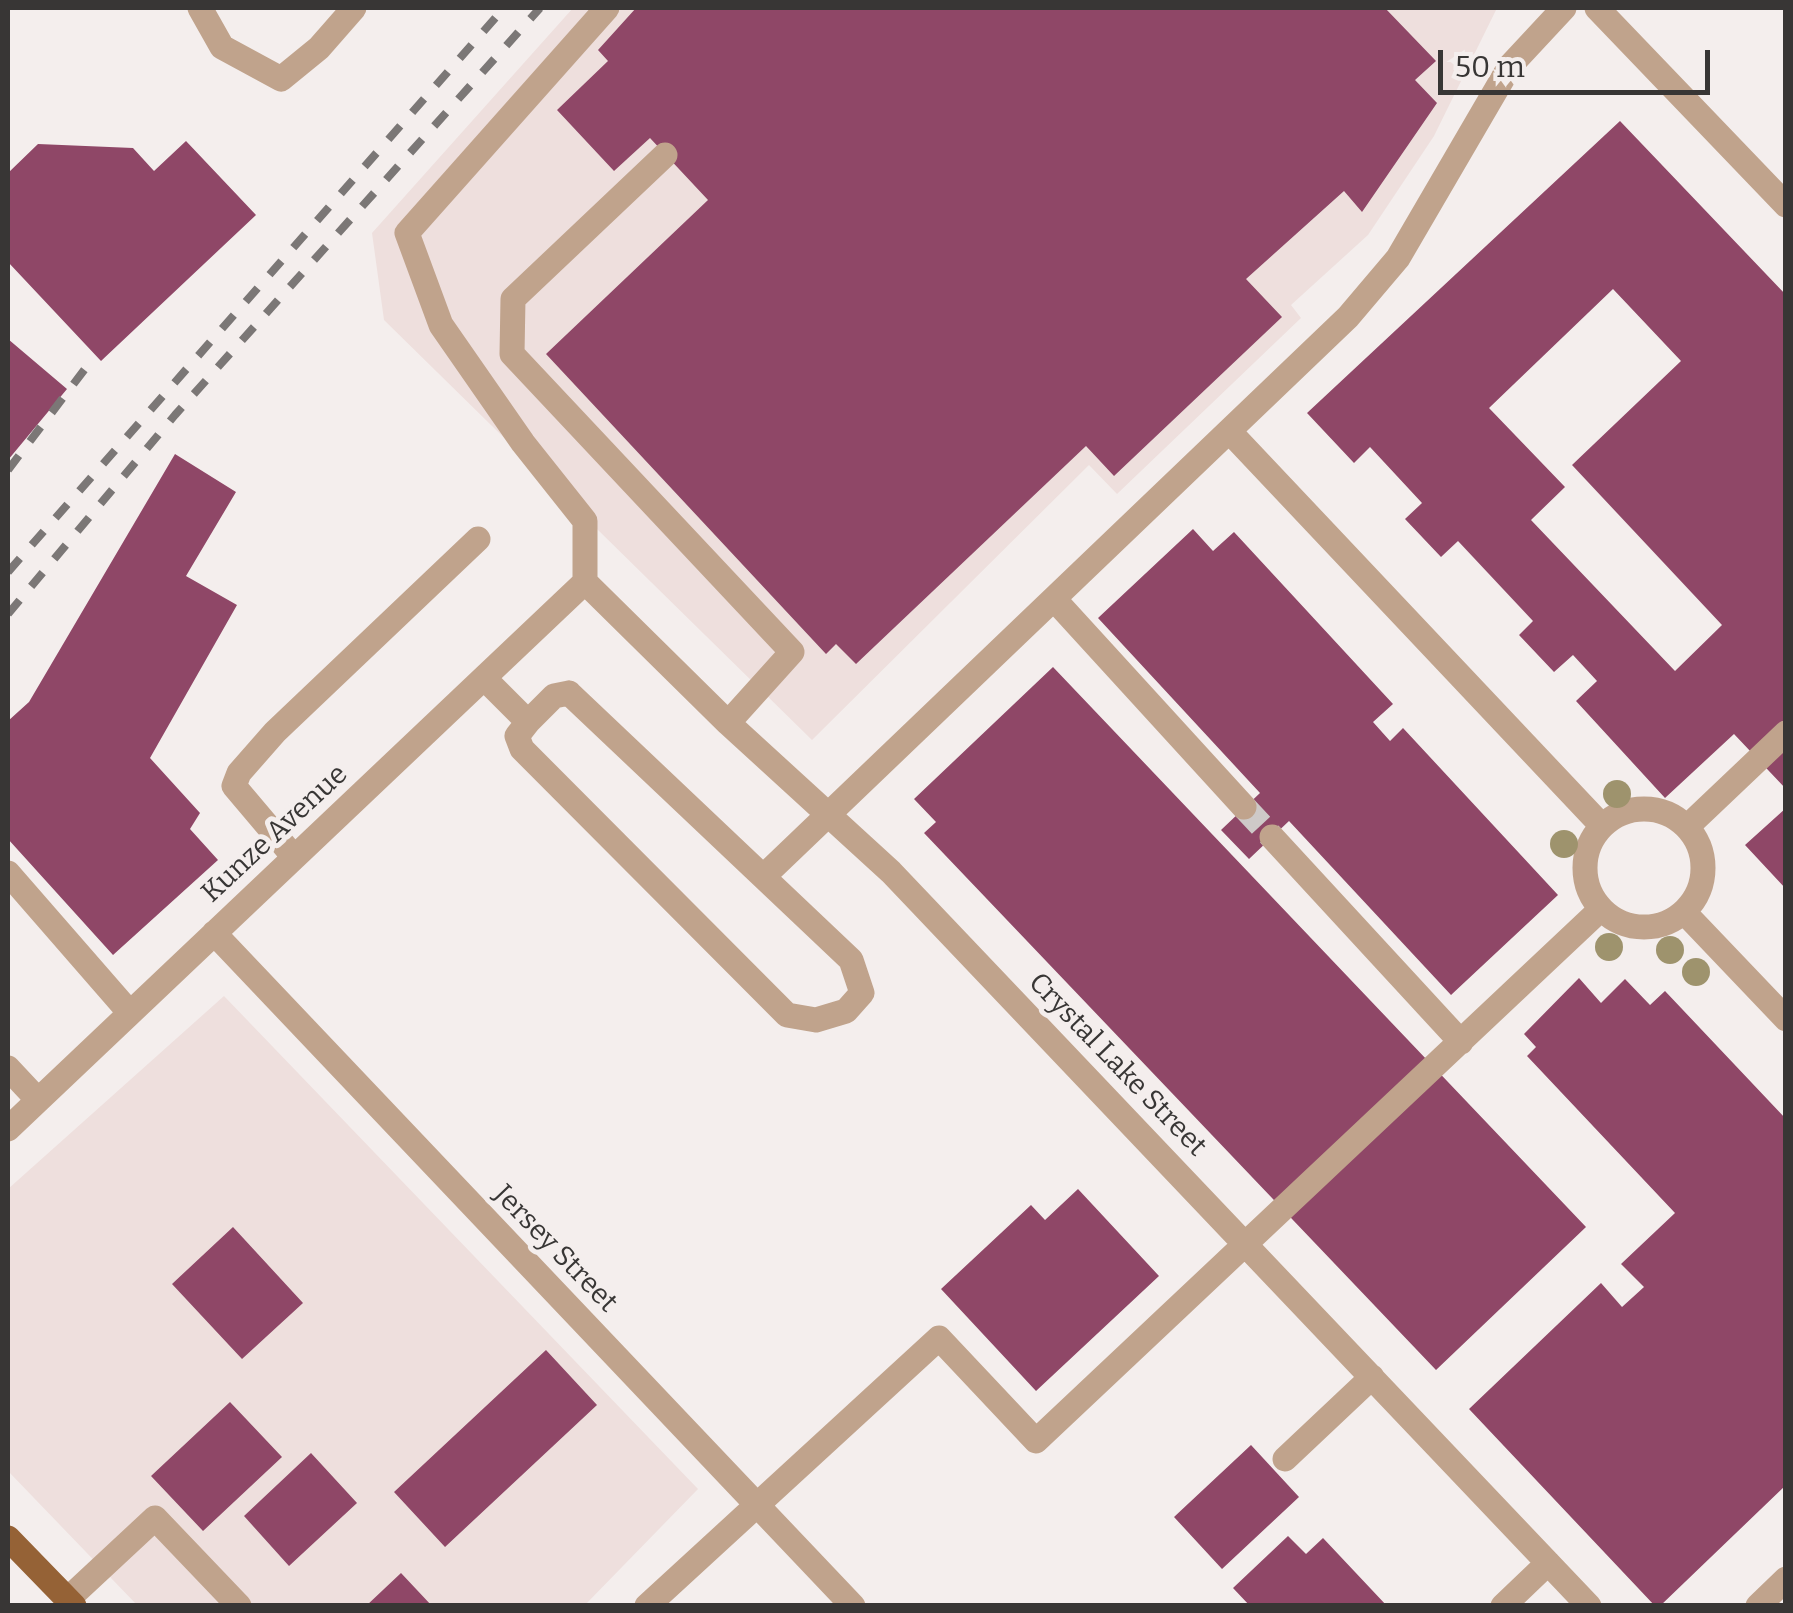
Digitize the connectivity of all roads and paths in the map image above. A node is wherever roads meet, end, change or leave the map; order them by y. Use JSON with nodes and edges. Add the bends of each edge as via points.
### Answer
{"nodes":[{"id":1,"x":200,"y":8,"type":"edge"},
{"id":2,"x":355,"y":8,"type":"edge"},
{"id":3,"x":607,"y":8,"type":"edge"},
{"id":4,"x":1564,"y":8,"type":"edge"},
{"id":5,"x":1597,"y":8,"type":"edge"},
{"id":6,"x":665,"y":155,"type":"dead end"},
{"id":7,"x":1786,"y":205,"type":"edge"},
{"id":8,"x":1229,"y":431,"type":"junction"},
{"id":9,"x":478,"y":539,"type":"dead end"},
{"id":10,"x":585,"y":582,"type":"junction"},
{"id":11,"x":1054,"y":599,"type":"junction"},
{"id":12,"x":484,"y":678,"type":"junction"},
{"id":13,"x":528,"y":722,"type":"junction"},
{"id":14,"x":728,"y":723,"type":"junction"},
{"id":15,"x":1786,"y":733,"type":"edge"},
{"id":16,"x":1244,"y":807,"type":"tunnel mouth"},
{"id":17,"x":830,"y":813,"type":"junction"},
{"id":18,"x":1602,"y":826,"type":"junction"},
{"id":19,"x":1687,"y":828,"type":"junction"},
{"id":20,"x":1272,"y":837,"type":"tunnel mouth"},
{"id":21,"x":294,"y":858,"type":"junction"},
{"id":22,"x":8,"y":873,"type":"edge"},
{"id":23,"x":764,"y":876,"type":"junction"},
{"id":24,"x":1601,"y":909,"type":"junction"},
{"id":25,"x":1684,"y":912,"type":"junction"},
{"id":26,"x":214,"y":933,"type":"junction"},
{"id":27,"x":130,"y":1013,"type":"junction"},
{"id":28,"x":1786,"y":1019,"type":"edge"},
{"id":29,"x":1462,"y":1042,"type":"junction"},
{"id":30,"x":8,"y":1068,"type":"edge"},
{"id":31,"x":38,"y":1100,"type":"junction"},
{"id":32,"x":8,"y":1129,"type":"edge"},
{"id":33,"x":1247,"y":1246,"type":"junction"},
{"id":34,"x":1372,"y":1376,"type":"junction"},
{"id":35,"x":1286,"y":1459,"type":"dead end"},
{"id":36,"x":756,"y":1504,"type":"junction"},
{"id":37,"x":8,"y":1538,"type":"edge"},
{"id":38,"x":1548,"y":1563,"type":"junction"},
{"id":39,"x":1786,"y":1579,"type":"edge"},
{"id":40,"x":71,"y":1602,"type":"edge"},
{"id":41,"x":239,"y":1606,"type":"edge"},
{"id":42,"x":647,"y":1606,"type":"edge"},
{"id":43,"x":853,"y":1606,"type":"edge"},
{"id":44,"x":1502,"y":1606,"type":"edge"},
{"id":45,"x":1588,"y":1606,"type":"edge"},
{"id":46,"x":1758,"y":1606,"type":"edge"}],
"edges":[{"from":1,"to":2,"type":"street","via":[[222,48],[281,79]]},
{"from":3,"to":10,"type":"street","via":[[407,234],[440,325],[585,521]]},
{"from":4,"to":8,"type":"street","via":[[1510,66],[1398,258],[1348,317]]},
{"from":5,"to":7,"type":"street"},
{"from":6,"to":14,"type":"street","via":[[513,299],[512,354],[792,652]]},
{"from":8,"to":11,"type":"street"},
{"from":8,"to":18,"type":"street"},
{"from":9,"to":21,"type":"street","via":[[239,773],[234,786]]},
{"from":10,"to":12,"type":"street","name":"Kunze Avenue"},
{"from":10,"to":14,"type":"street","name":"Crystal Lake Street"},
{"from":11,"to":16,"type":"street"},
{"from":11,"to":17,"type":"street"},
{"from":12,"to":13,"type":"street"},
{"from":12,"to":21,"type":"street","name":"Kunze Avenue"},
{"from":13,"to":23,"type":"street","via":[[554,696],[569,692]]},
{"from":13,"to":23,"type":"street","via":[[517,736],[522,749],[786,1015],[816,1020],[846,1012],[862,993],[852,960]]},
{"from":14,"to":17,"type":"street","name":"Crystal Lake Street"},
{"from":15,"to":19,"type":"street"},
{"from":17,"to":23,"type":"street"},
{"from":17,"to":33,"type":"street","name":"Crystal Lake Street"},
{"from":18,"to":19,"type":"street","via":[[1645,809]]},
{"from":18,"to":24,"type":"street","via":[[1589,844],[1585,867],[1588,890]]},
{"from":19,"to":25,"type":"street","via":[[1703,870]]},
{"from":20,"to":29,"type":"street"},
{"from":21,"to":26,"type":"street","name":"Kunze Avenue"},
{"from":22,"to":27,"type":"street"},
{"from":24,"to":25,"type":"street","via":[[1642,928]]},
{"from":24,"to":29,"type":"street"},
{"from":25,"to":28,"type":"street"},
{"from":26,"to":27,"type":"street","name":"Kunze Avenue"},
{"from":26,"to":36,"type":"street","name":"Jersey Street"},
{"from":27,"to":31,"type":"street","name":"Kunze Avenue"},
{"from":29,"to":33,"type":"street"},
{"from":30,"to":31,"type":"street"},
{"from":31,"to":32,"type":"street","name":"Kunze Avenue"},
{"from":33,"to":34,"type":"street","name":"Crystal Lake Street"},
{"from":33,"to":36,"type":"street","via":[[1036,1441],[939,1338]]},
{"from":34,"to":35,"type":"street"},
{"from":34,"to":38,"type":"street","name":"Crystal Lake Street"},
{"from":36,"to":42,"type":"street"},
{"from":36,"to":43,"type":"street","name":"Jersey Street"},
{"from":37,"to":40,"type":"main road"},
{"from":38,"to":44,"type":"street"},
{"from":38,"to":45,"type":"street","name":"Crystal Lake Street"},
{"from":39,"to":46,"type":"street"},
{"from":40,"to":41,"type":"street","via":[[155,1518]]}]}
